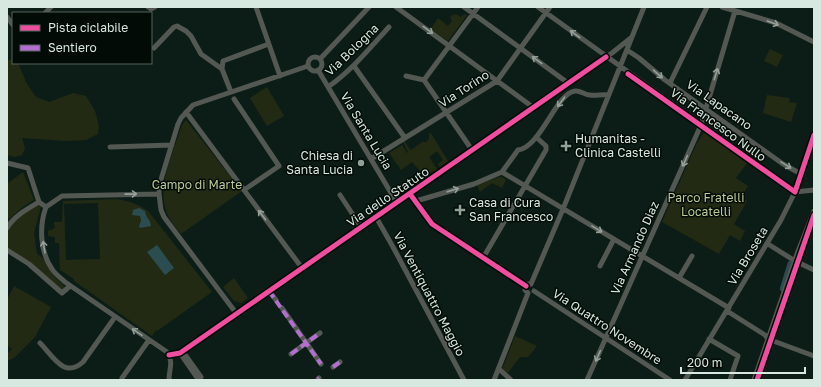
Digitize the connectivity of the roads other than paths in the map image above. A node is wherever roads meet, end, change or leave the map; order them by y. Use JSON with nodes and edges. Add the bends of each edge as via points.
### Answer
{"nodes":[{"id":1,"x":148,"y":7,"type":"edge"},
{"id":2,"x":155,"y":7,"type":"edge"},
{"id":3,"x":256,"y":7,"type":"edge"},
{"id":4,"x":369,"y":7,"type":"edge"},
{"id":5,"x":396,"y":7,"type":"edge"},
{"id":6,"x":464,"y":7,"type":"edge"},
{"id":7,"x":478,"y":7,"type":"edge"},
{"id":8,"x":538,"y":7,"type":"edge"},
{"id":9,"x":550,"y":7,"type":"edge"},
{"id":10,"x":644,"y":7,"type":"edge"},
{"id":11,"x":707,"y":7,"type":"edge"},
{"id":12,"x":722,"y":7,"type":"edge"},
{"id":13,"x":735,"y":11,"type":"junction"},
{"id":14,"x":546,"y":13,"type":"junction"},
{"id":15,"x":473,"y":14,"type":"junction"},
{"id":16,"x":390,"y":27,"type":"dead end"},
{"id":17,"x":632,"y":37,"type":"junction"},
{"id":18,"x":814,"y":42,"type":"edge"},
{"id":19,"x":266,"y":45,"type":"dead end"},
{"id":20,"x":449,"y":46,"type":"junction"},
{"id":21,"x":154,"y":48,"type":"dead end"},
{"id":22,"x":520,"y":48,"type":"junction"},
{"id":23,"x":627,"y":50,"type":"junction"},
{"id":24,"x":606,"y":57,"type":"junction"},
{"id":25,"x":320,"y":59,"type":"junction"},
{"id":26,"x":308,"y":66,"type":"junction"},
{"id":27,"x":354,"y":66,"type":"junction"},
{"id":28,"x":620,"y":67,"type":"junction"},
{"id":29,"x":222,"y":69,"type":"junction"},
{"id":30,"x":318,"y":70,"type":"junction"},
{"id":31,"x":280,"y":76,"type":"junction"},
{"id":32,"x":406,"y":76,"type":"dead end"},
{"id":33,"x":424,"y":80,"type":"junction"},
{"id":34,"x":497,"y":81,"type":"junction"},
{"id":35,"x":568,"y":83,"type":"junction"},
{"id":36,"x":670,"y":83,"type":"junction"},
{"id":37,"x":328,"y":87,"type":"junction"},
{"id":38,"x":231,"y":92,"type":"junction"},
{"id":39,"x":609,"y":94,"type":"junction"},
{"id":40,"x":234,"y":100,"type":"dead end"},
{"id":41,"x":534,"y":108,"type":"junction"},
{"id":42,"x":706,"y":108,"type":"junction"},
{"id":43,"x":186,"y":112,"type":"junction"},
{"id":44,"x":446,"y":113,"type":"junction"},
{"id":45,"x":701,"y":125,"type":"junction"},
{"id":46,"x":814,"y":135,"type":"edge"},
{"id":47,"x":536,"y":137,"type":"junction"},
{"id":48,"x":405,"y":138,"type":"junction"},
{"id":49,"x":172,"y":144,"type":"junction"},
{"id":50,"x":110,"y":147,"type":"dead end"},
{"id":51,"x":472,"y":150,"type":"junction"},
{"id":52,"x":371,"y":159,"type":"junction"},
{"id":53,"x":7,"y":163,"type":"edge"},
{"id":54,"x":502,"y":172,"type":"junction"},
{"id":55,"x":801,"y":174,"type":"junction"},
{"id":56,"x":525,"y":187,"type":"junction"},
{"id":57,"x":244,"y":190,"type":"junction"},
{"id":58,"x":814,"y":190,"type":"edge"},
{"id":59,"x":795,"y":192,"type":"junction"},
{"id":60,"x":158,"y":194,"type":"junction"},
{"id":61,"x":410,"y":194,"type":"junction"},
{"id":62,"x":340,"y":195,"type":"dead end"},
{"id":63,"x":416,"y":201,"type":"junction"},
{"id":64,"x":39,"y":202,"type":"junction"},
{"id":65,"x":397,"y":203,"type":"junction"},
{"id":66,"x":46,"y":207,"type":"junction"},
{"id":67,"x":563,"y":209,"type":"junction"},
{"id":68,"x":814,"y":211,"type":"edge"},
{"id":69,"x":376,"y":218,"type":"junction"},
{"id":70,"x":362,"y":227,"type":"junction"},
{"id":71,"x":7,"y":228,"type":"edge"},
{"id":72,"x":614,"y":239,"type":"junction"},
{"id":73,"x":768,"y":244,"type":"junction"},
{"id":74,"x":7,"y":250,"type":"edge"},
{"id":75,"x":642,"y":256,"type":"junction"},
{"id":76,"x":692,"y":256,"type":"dead end"},
{"id":77,"x":482,"y":258,"type":"junction"},
{"id":78,"x":795,"y":261,"type":"junction"},
{"id":79,"x":600,"y":266,"type":"dead end"},
{"id":80,"x":302,"y":268,"type":"junction"},
{"id":81,"x":814,"y":270,"type":"edge"},
{"id":82,"x":679,"y":278,"type":"junction"},
{"id":83,"x":531,"y":284,"type":"junction"},
{"id":84,"x":70,"y":286,"type":"junction"},
{"id":85,"x":526,"y":286,"type":"junction"},
{"id":86,"x":269,"y":291,"type":"junction"},
{"id":87,"x":534,"y":292,"type":"junction"},
{"id":88,"x":528,"y":293,"type":"junction"},
{"id":89,"x":276,"y":300,"type":"dead end"},
{"id":90,"x":282,"y":308,"type":"dead end"},
{"id":91,"x":728,"y":310,"type":"junction"},
{"id":92,"x":236,"y":313,"type":"junction"},
{"id":93,"x":115,"y":317,"type":"junction"},
{"id":94,"x":320,"y":334,"type":"dead end"},
{"id":95,"x":606,"y":338,"type":"junction"},
{"id":96,"x":709,"y":339,"type":"junction"},
{"id":97,"x":768,"y":339,"type":"junction"},
{"id":98,"x":149,"y":340,"type":"junction"},
{"id":99,"x":40,"y":343,"type":"dead end"},
{"id":100,"x":307,"y":343,"type":"junction"},
{"id":101,"x":180,"y":353,"type":"junction"},
{"id":102,"x":292,"y":354,"type":"dead end"},
{"id":103,"x":169,"y":355,"type":"junction"},
{"id":104,"x":814,"y":356,"type":"edge"},
{"id":105,"x":340,"y":362,"type":"dead end"},
{"id":106,"x":321,"y":364,"type":"dead end"},
{"id":107,"x":333,"y":367,"type":"dead end"},
{"id":108,"x":499,"y":369,"type":"junction"},
{"id":109,"x":122,"y":378,"type":"dead end"},
{"id":110,"x":200,"y":378,"type":"edge"},
{"id":111,"x":495,"y":378,"type":"edge"},
{"id":112,"x":510,"y":379,"type":"edge"},
{"id":113,"x":169,"y":380,"type":"edge"},
{"id":114,"x":464,"y":380,"type":"edge"},
{"id":115,"x":587,"y":380,"type":"edge"},
{"id":116,"x":670,"y":380,"type":"edge"},
{"id":117,"x":685,"y":380,"type":"edge"},
{"id":118,"x":730,"y":380,"type":"edge"},
{"id":119,"x":754,"y":380,"type":"edge"}],
"edges":[{"from":1,"to":2,"type":"street"},
{"from":3,"to":31,"type":"street"},
{"from":4,"to":25,"type":"street"},
{"from":5,"to":20,"type":"street","one_way":true},
{"from":6,"to":15,"type":"street"},
{"from":7,"to":15,"type":"street"},
{"from":8,"to":14,"type":"street","name":"Via Francesco Nullo"},
{"from":9,"to":14,"type":"street"},
{"from":10,"to":17,"type":"street"},
{"from":11,"to":36,"type":"street"},
{"from":12,"to":13,"type":"street"},
{"from":13,"to":18,"type":"street","one_way":true,"via":[[776,23]]},
{"from":42,"to":13,"type":"street","name":"Via Armando Diaz","one_way":true},
{"from":14,"to":22,"type":"street","name":"Via Torino"},
{"from":24,"to":14,"type":"street","name":"Via Francesco Nullo","one_way":true},
{"from":15,"to":20,"type":"street"},
{"from":15,"to":22,"type":"street"},
{"from":16,"to":27,"type":"street","name":"Via Bologna"},
{"from":17,"to":23,"type":"street"},
{"from":17,"to":24,"type":"street","name":"Via dello Statuto"},
{"from":19,"to":29,"type":"street","via":[[223,61]]},
{"from":20,"to":33,"type":"street"},
{"from":20,"to":34,"type":"street"},
{"from":21,"to":29,"type":"street","via":[[177,26],[191,36],[201,54]]},
{"from":22,"to":34,"type":"street","name":"Via Torino"},
{"from":35,"to":22,"type":"street","one_way":true},
{"from":23,"to":28,"type":"street"},
{"from":23,"to":36,"type":"street","name":"Via Lapacano","one_way":true},
{"from":24,"to":28,"type":"street","name":"Via Francesco Nullo"},
{"from":24,"to":35,"type":"street","name":"Via dello Statuto"},
{"from":25,"to":26,"type":"street","via":[[311,57]]},
{"from":25,"to":30,"type":"street","via":[[322,65]]},
{"from":26,"to":30,"type":"street","via":[[312,71]]},
{"from":26,"to":31,"type":"street"},
{"from":27,"to":37,"type":"street","name":"Via Bologna"},
{"from":27,"to":48,"type":"street"},
{"from":28,"to":39,"type":"street"},
{"from":28,"to":45,"type":"street","name":"Via Francesco Nullo"},
{"from":29,"to":38,"type":"street"},
{"from":30,"to":37,"type":"street","name":"Via Santa Lucia"},
{"from":31,"to":38,"type":"street"},
{"from":32,"to":33,"type":"street"},
{"from":33,"to":44,"type":"street"},
{"from":34,"to":41,"type":"street"},
{"from":34,"to":44,"type":"street","name":"Via Torino"},
{"from":35,"to":41,"type":"street","name":"Via dello Statuto"},
{"from":36,"to":42,"type":"street","name":"Via Lapacano"},
{"from":37,"to":52,"type":"street","name":"Via Santa Lucia"},
{"from":38,"to":43,"type":"street","via":[[193,105]]},
{"from":39,"to":47,"type":"street","one_way":true,"via":[[590,95],[572,92],[564,97]]},
{"from":39,"to":67,"type":"street"},
{"from":40,"to":57,"type":"street","via":[[279,166]]},
{"from":41,"to":51,"type":"street","name":"Via dello Statuto"},
{"from":42,"to":45,"type":"street","name":"Via Armando Diaz"},
{"from":42,"to":55,"type":"street","name":"Via Lapacano","one_way":true,"via":[[783,164]]},
{"from":43,"to":49,"type":"street","via":[[181,118]]},
{"from":43,"to":57,"type":"street"},
{"from":44,"to":48,"type":"street","name":"Via Torino"},
{"from":44,"to":51,"type":"street"},
{"from":45,"to":59,"type":"street","name":"Via Francesco Nullo"},
{"from":45,"to":75,"type":"street","name":"Via Armando Diaz","one_way":true},
{"from":46,"to":55,"type":"street","name":"Via Broseta"},
{"from":47,"to":54,"type":"street","via":[[528,146],[518,150]]},
{"from":47,"to":56,"type":"street","via":[[546,146],[546,150]]},
{"from":48,"to":52,"type":"street","name":"Via Torino"},
{"from":49,"to":50,"type":"street"},
{"from":49,"to":60,"type":"street"},
{"from":51,"to":61,"type":"street","name":"Via dello Statuto"},
{"from":52,"to":65,"type":"street","name":"Via Santa Lucia"},
{"from":53,"to":64,"type":"street","via":[[28,168]]},
{"from":54,"to":56,"type":"street"},
{"from":63,"to":54,"type":"street","one_way":true,"via":[[474,184]]},
{"from":55,"to":59,"type":"street","name":"Via Broseta"},
{"from":56,"to":67,"type":"street"},
{"from":56,"to":77,"type":"street"},
{"from":80,"to":57,"type":"street","one_way":true},
{"from":58,"to":59,"type":"street"},
{"from":59,"to":73,"type":"street","name":"Via Broseta"},
{"from":66,"to":60,"type":"street","one_way":true,"via":[[62,196]]},
{"from":60,"to":92,"type":"street","via":[[164,217]]},
{"from":61,"to":63,"type":"street"},
{"from":61,"to":65,"type":"street","name":"Via dello Statuto"},
{"from":62,"to":70,"type":"street"},
{"from":63,"to":77,"type":"street","via":[[432,224]]},
{"from":64,"to":66,"type":"street"},
{"from":64,"to":71,"type":"street","via":[[12,220]]},
{"from":65,"to":69,"type":"street","name":"Via dello Statuto"},
{"from":84,"to":66,"type":"street","one_way":true,"via":[[52,269],[45,255],[41,228]]},
{"from":67,"to":72,"type":"street","one_way":true},
{"from":67,"to":83,"type":"street"},
{"from":68,"to":78,"type":"street"},
{"from":69,"to":70,"type":"street","name":"Via dello Statuto"},
{"from":69,"to":114,"type":"street","name":"Via Ventiquattro Maggio"},
{"from":70,"to":80,"type":"street","name":"Via dello Statuto"},
{"from":72,"to":75,"type":"street"},
{"from":72,"to":79,"type":"street"},
{"from":73,"to":78,"type":"street"},
{"from":73,"to":91,"type":"street","name":"Via Broseta"},
{"from":74,"to":84,"type":"street","via":[[29,264],[62,294]]},
{"from":75,"to":82,"type":"street"},
{"from":75,"to":95,"type":"street","name":"Via Armando Diaz"},
{"from":76,"to":82,"type":"street"},
{"from":77,"to":85,"type":"street"},
{"from":78,"to":81,"type":"street"},
{"from":78,"to":97,"type":"street"},
{"from":80,"to":86,"type":"street","name":"Via dello Statuto"},
{"from":82,"to":91,"type":"street"},
{"from":83,"to":85,"type":"street"},
{"from":83,"to":87,"type":"street","via":[[535,287]]},
{"from":84,"to":93,"type":"street"},
{"from":85,"to":88,"type":"street","via":[[525,290]]},
{"from":86,"to":89,"type":"street"},
{"from":86,"to":92,"type":"street","name":"Via dello Statuto"},
{"from":87,"to":88,"type":"street"},
{"from":87,"to":95,"type":"street","name":"Via Quattro Novembre"},
{"from":88,"to":108,"type":"street"},
{"from":90,"to":100,"type":"street"},
{"from":91,"to":96,"type":"street","name":"Via Broseta"},
{"from":91,"to":97,"type":"street"},
{"from":92,"to":101,"type":"street","name":"Via dello Statuto"},
{"from":98,"to":93,"type":"street","one_way":true},
{"from":93,"to":99,"type":"street","via":[[76,368],[64,368]]},
{"from":94,"to":100,"type":"street"},
{"from":95,"to":115,"type":"street","name":"Via Armando Diaz","one_way":true},
{"from":95,"to":116,"type":"street","name":"Via Quattro Novembre"},
{"from":96,"to":117,"type":"street","name":"Via Broseta"},
{"from":96,"to":118,"type":"street","via":[[738,356]]},
{"from":97,"to":104,"type":"street"},
{"from":97,"to":119,"type":"street"},
{"from":98,"to":103,"type":"street"},
{"from":98,"to":109,"type":"street"},
{"from":100,"to":102,"type":"street"},
{"from":100,"to":106,"type":"street"},
{"from":101,"to":103,"type":"street","name":"Via dello Statuto"},
{"from":101,"to":110,"type":"street"},
{"from":103,"to":113,"type":"street"},
{"from":105,"to":107,"type":"street"},
{"from":108,"to":111,"type":"street"},
{"from":108,"to":112,"type":"street"},
{"from":111,"to":112,"type":"street"}]}
